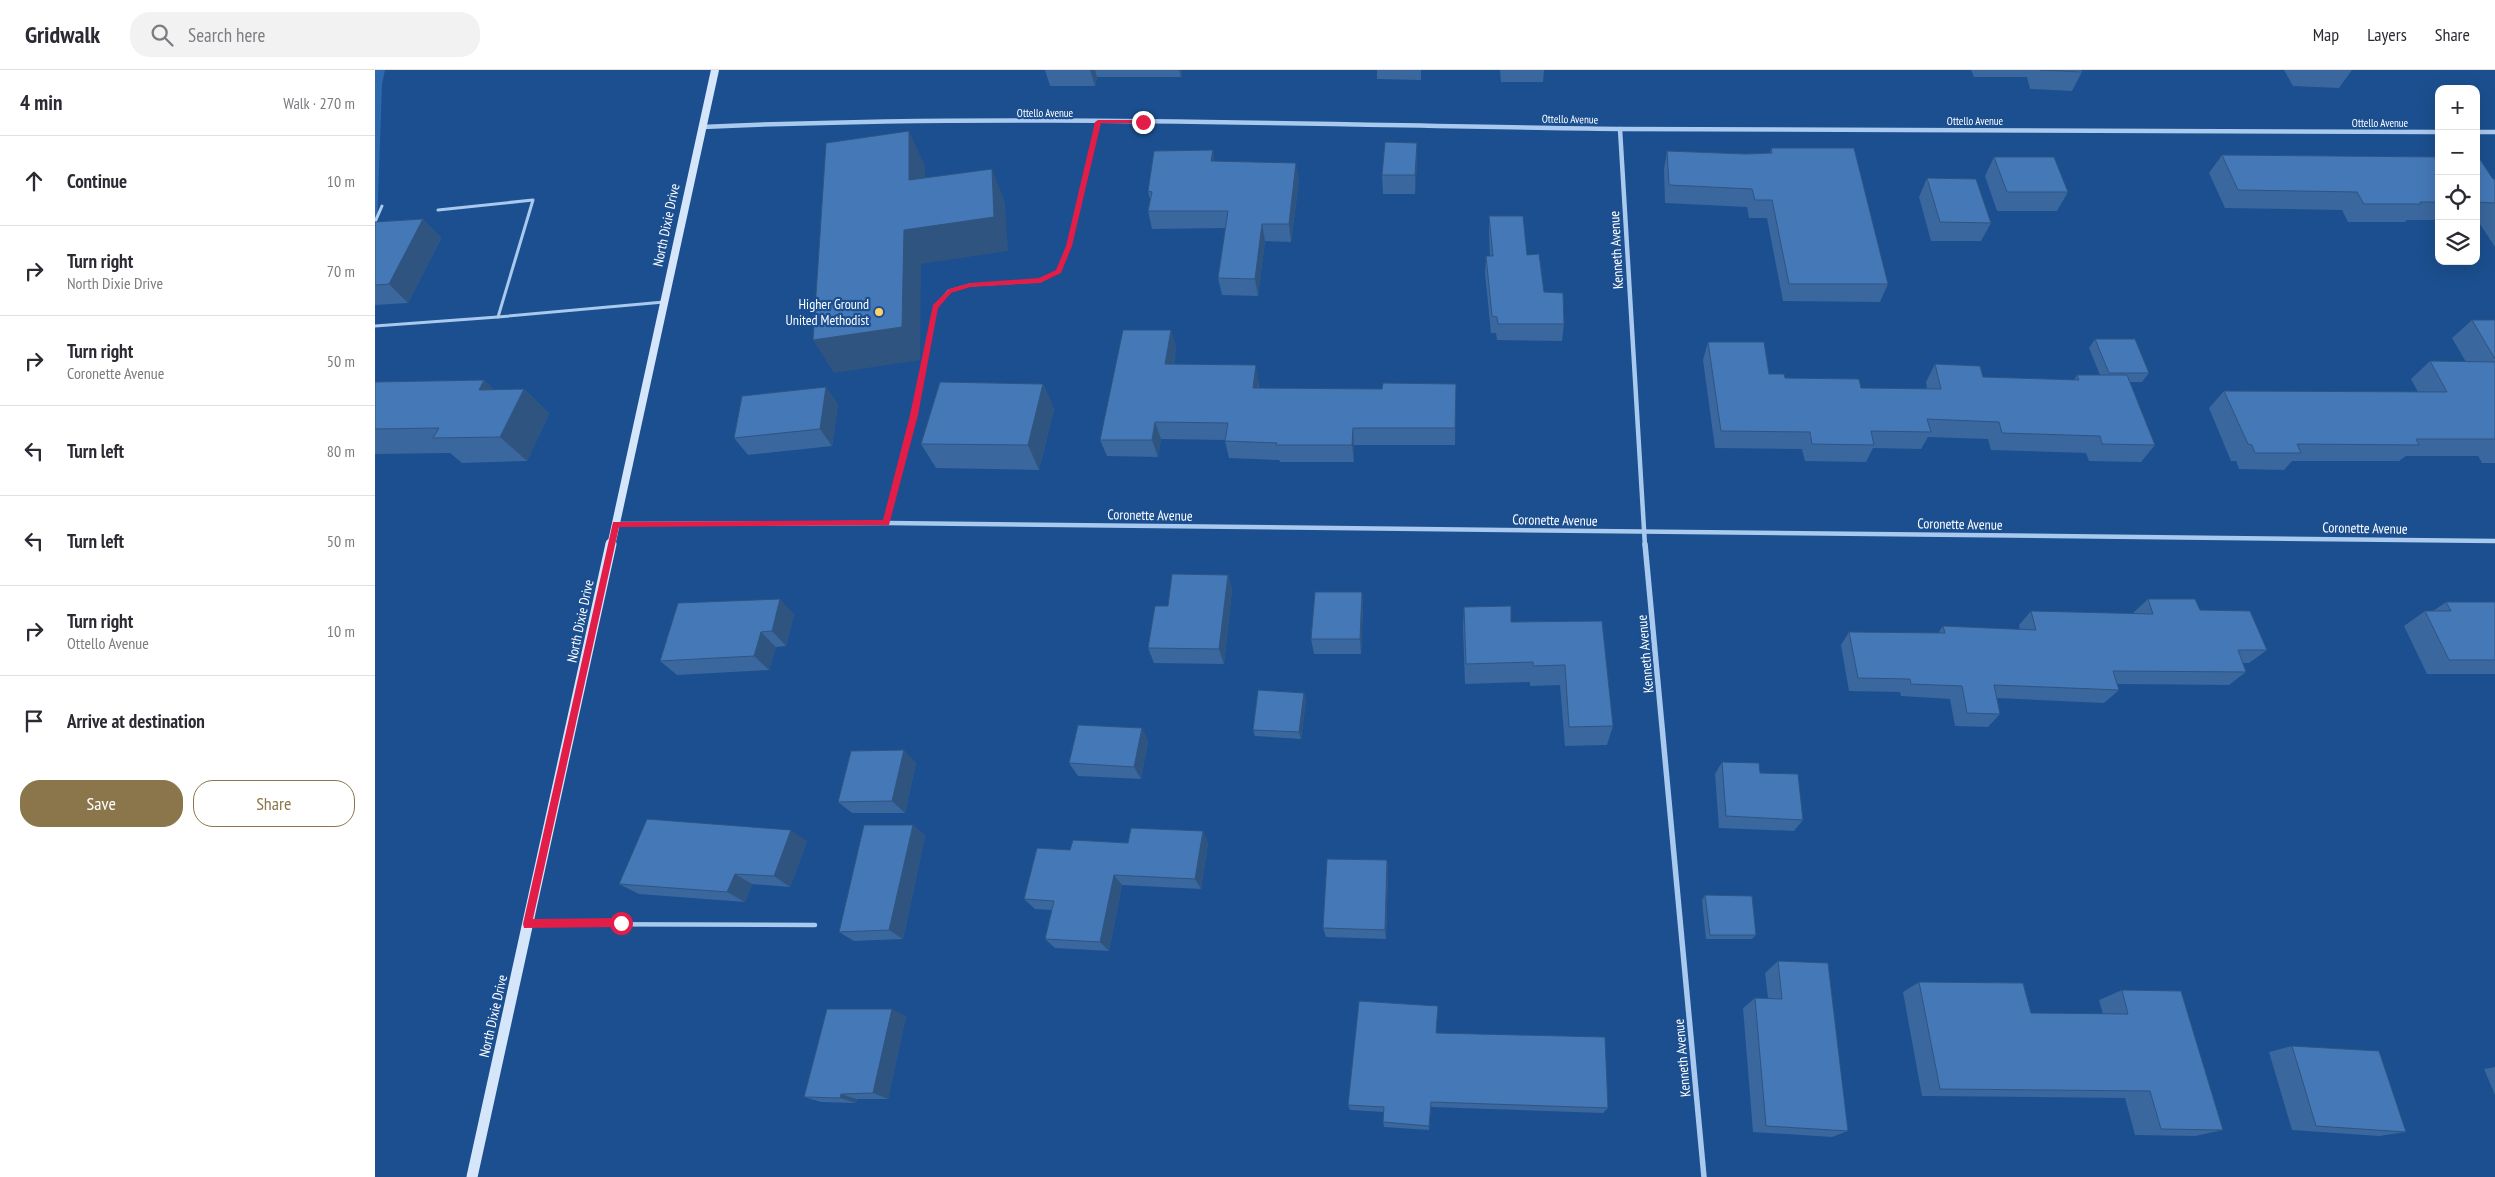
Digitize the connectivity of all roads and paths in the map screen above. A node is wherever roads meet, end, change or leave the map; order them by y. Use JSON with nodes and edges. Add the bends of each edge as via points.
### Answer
{"nodes":[{"id":1,"x":715,"y":70,"type":"edge"},
{"id":2,"x":1098,"y":122,"type":"junction"},
{"id":3,"x":702,"y":127,"type":"junction"},
{"id":4,"x":1620,"y":129,"type":"junction"},
{"id":5,"x":2435,"y":132,"type":"edge"},
{"id":6,"x":2480,"y":132,"type":"edge"},
{"id":7,"x":2495,"y":132,"type":"edge"},
{"id":8,"x":382,"y":206,"type":"dead end"},
{"id":9,"x":438,"y":210,"type":"dead end"},
{"id":10,"x":375,"y":222,"type":"edge"},
{"id":11,"x":664,"y":302,"type":"junction"},
{"id":12,"x":498,"y":317,"type":"junction"},
{"id":13,"x":375,"y":326,"type":"edge"},
{"id":14,"x":887,"y":523,"type":"junction"},
{"id":15,"x":616,"y":524,"type":"junction"},
{"id":16,"x":1644,"y":532,"type":"junction"},
{"id":17,"x":2495,"y":541,"type":"edge"},
{"id":18,"x":528,"y":924,"type":"junction"},
{"id":19,"x":815,"y":925,"type":"dead end"},
{"id":20,"x":472,"y":1177,"type":"edge"},
{"id":21,"x":1705,"y":1177,"type":"edge"}],
"edges":[{"from":1,"to":3,"type":"main road","name":"North Dixie Drive"},
{"from":2,"to":3,"type":"street","name":"Ottello Avenue","via":[[813,122]]},
{"from":2,"to":4,"type":"street","name":"Ottello Avenue"},
{"from":2,"to":14,"type":"lane","via":[[1069,246],[1059,271],[1040,281],[970,285],[949,291],[935,307],[914,415]]},
{"from":3,"to":11,"type":"main road","name":"North Dixie Drive"},
{"from":4,"to":5,"type":"street","name":"Ottello Avenue"},
{"from":4,"to":16,"type":"street","name":"Kenneth Avenue"},
{"from":6,"to":7,"type":"street"},
{"from":8,"to":10,"type":"lane"},
{"from":9,"to":12,"type":"lane","via":[[533,200]]},
{"from":11,"to":12,"type":"lane"},
{"from":11,"to":15,"type":"main road","name":"North Dixie Drive"},
{"from":12,"to":13,"type":"lane"},
{"from":14,"to":15,"type":"street","name":"Coronette Avenue"},
{"from":14,"to":16,"type":"street","name":"Coronette Avenue"},
{"from":15,"to":18,"type":"main road","name":"North Dixie Drive"},
{"from":16,"to":17,"type":"street","name":"Coronette Avenue"},
{"from":16,"to":21,"type":"street","name":"Kenneth Avenue"},
{"from":18,"to":19,"type":"lane"},
{"from":18,"to":20,"type":"main road","name":"North Dixie Drive"}]}
